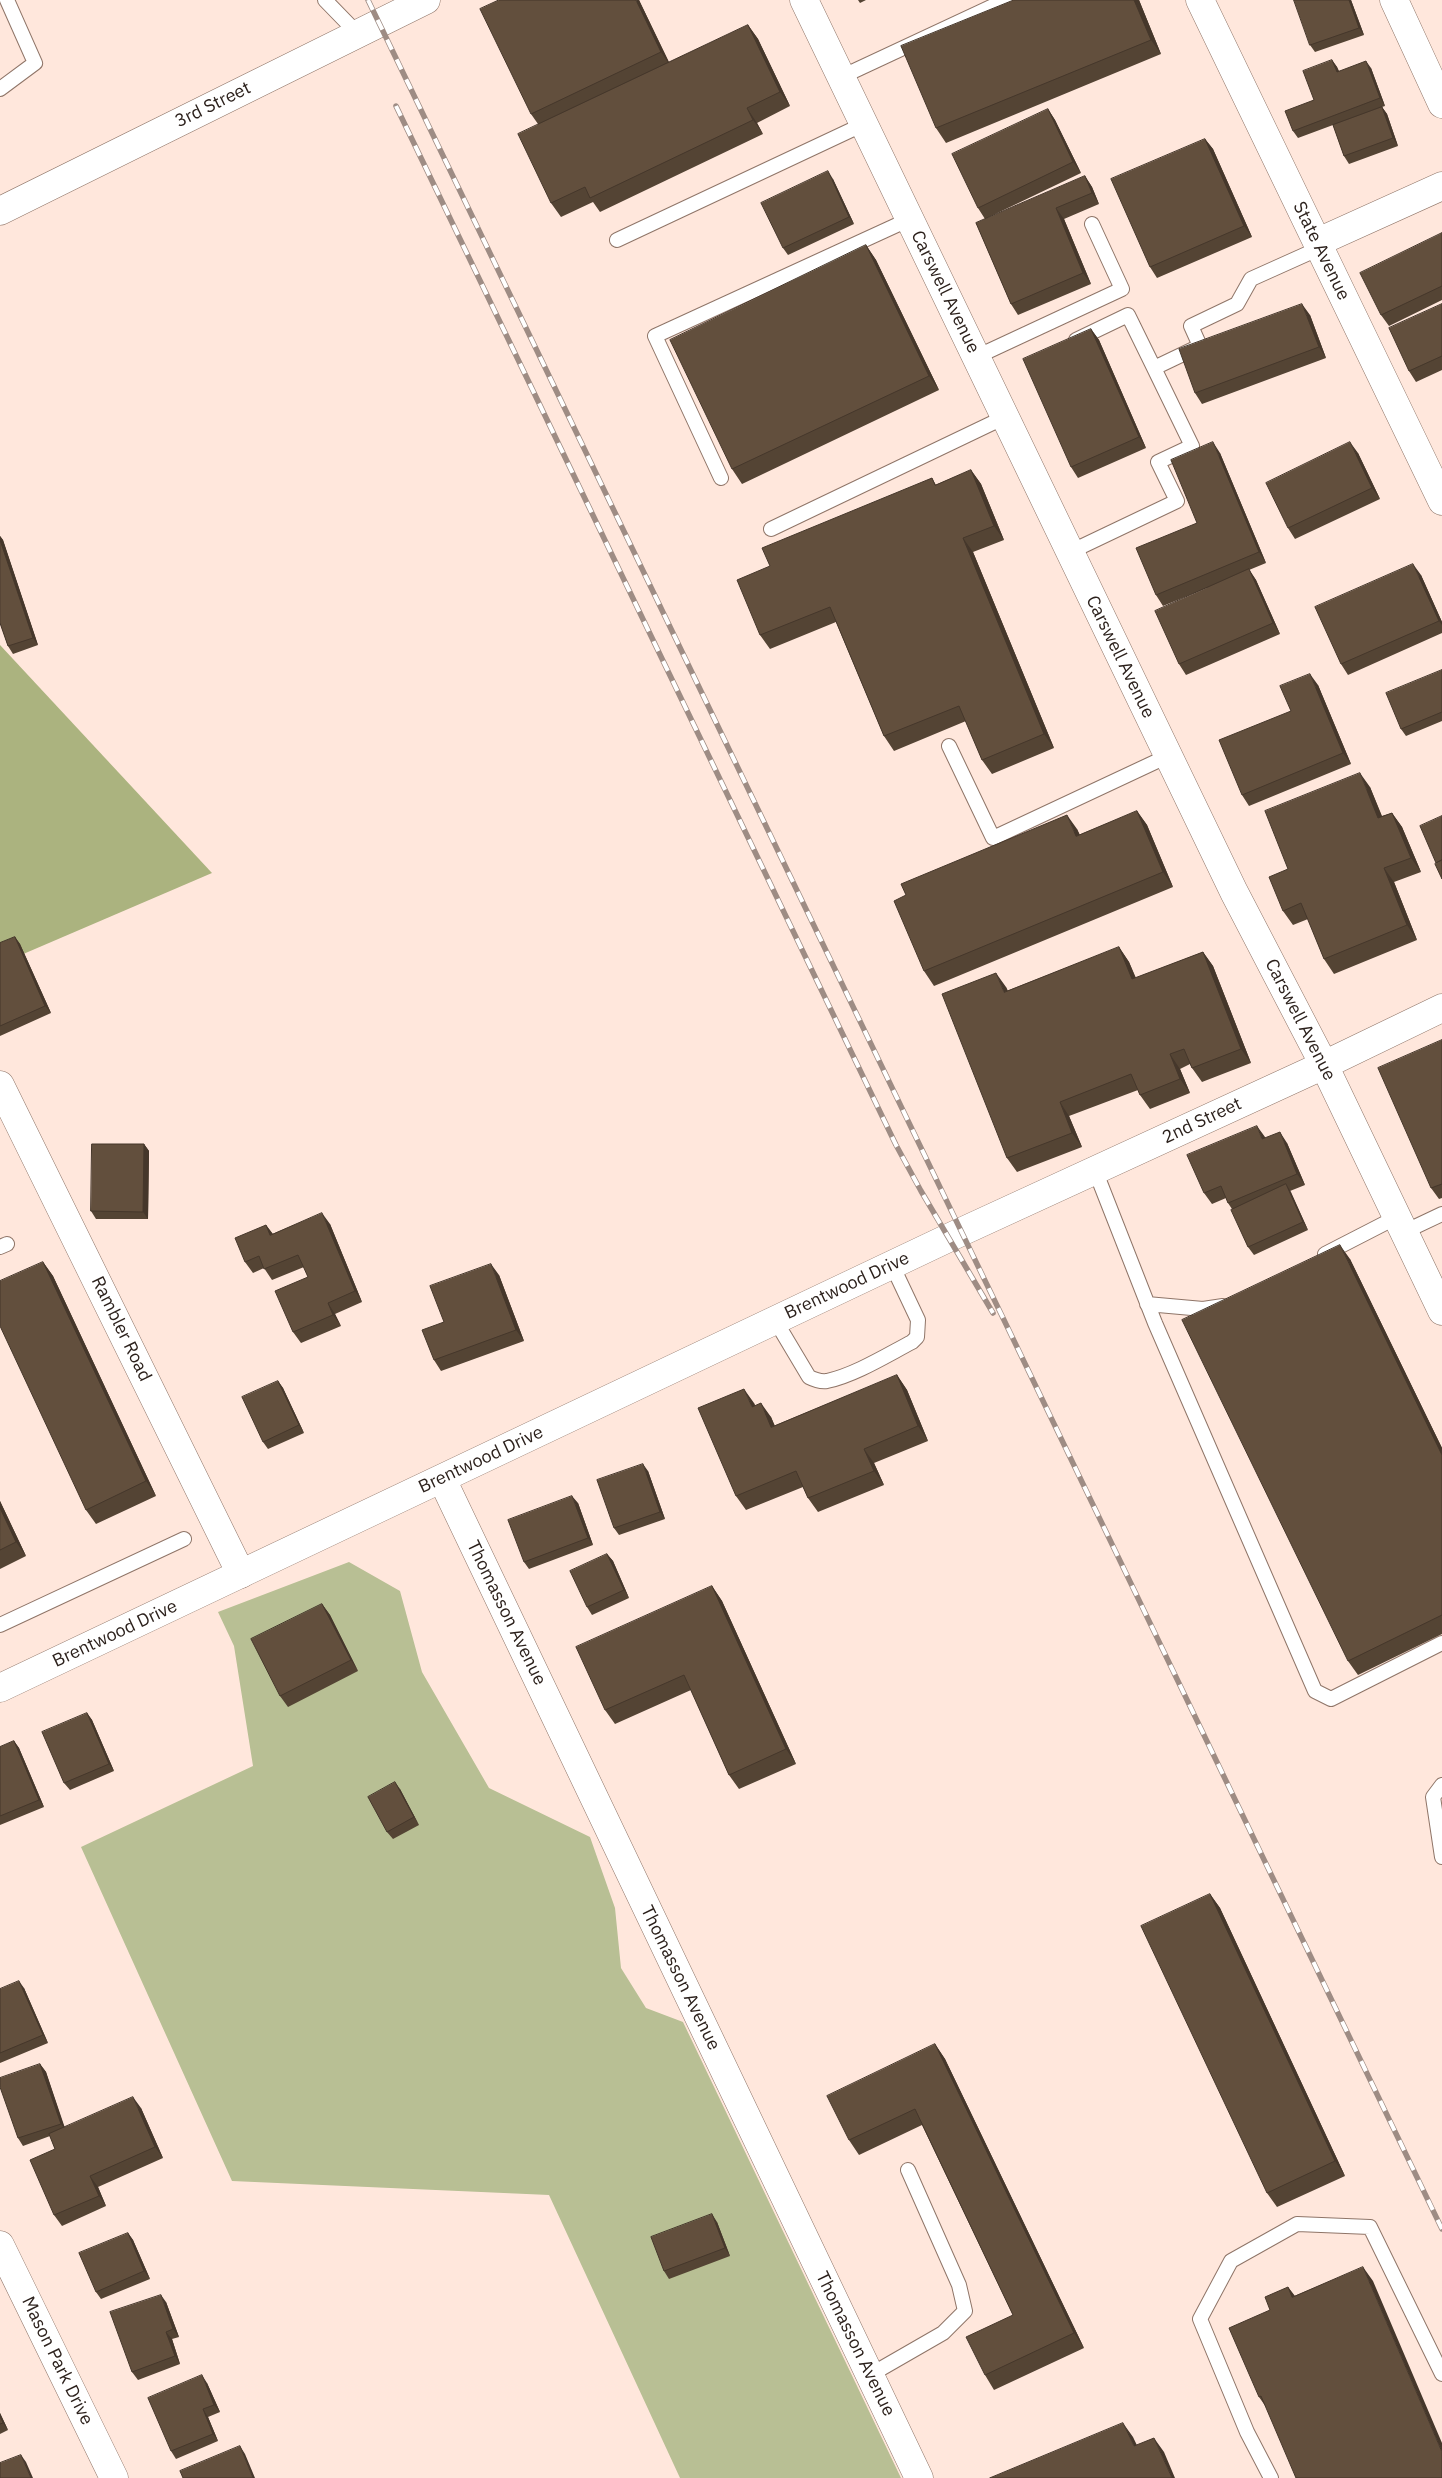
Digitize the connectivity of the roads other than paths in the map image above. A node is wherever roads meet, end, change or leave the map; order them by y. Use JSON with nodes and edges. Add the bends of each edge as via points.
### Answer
{"nodes":[{"id":1,"x":7,"y":0,"type":"edge"},
{"id":2,"x":325,"y":0,"type":"edge"},
{"id":3,"x":426,"y":0,"type":"edge"},
{"id":4,"x":804,"y":0,"type":"edge"},
{"id":5,"x":1006,"y":0,"type":"edge"},
{"id":6,"x":1200,"y":0,"type":"edge"},
{"id":7,"x":1394,"y":0,"type":"edge"},
{"id":8,"x":358,"y":34,"type":"junction"},
{"id":9,"x":841,"y":76,"type":"junction"},
{"id":10,"x":0,"y":89,"type":"edge"},
{"id":11,"x":1442,"y":104,"type":"edge"},
{"id":12,"x":864,"y":124,"type":"junction"},
{"id":13,"x":1442,"y":186,"type":"edge"},
{"id":14,"x":0,"y":210,"type":"edge"},
{"id":15,"x":910,"y":219,"type":"junction"},
{"id":16,"x":1092,"y":224,"type":"dead end"},
{"id":17,"x":617,"y":240,"type":"dead end"},
{"id":18,"x":1319,"y":245,"type":"junction"},
{"id":19,"x":1067,"y":344,"type":"edge"},
{"id":20,"x":976,"y":357,"type":"junction"},
{"id":21,"x":1154,"y":368,"type":"junction"},
{"id":22,"x":1005,"y":417,"type":"junction"},
{"id":23,"x":721,"y":478,"type":"edge"},
{"id":24,"x":1442,"y":501,"type":"edge"},
{"id":25,"x":771,"y":529,"type":"dead end"},
{"id":26,"x":1070,"y":552,"type":"junction"},
{"id":27,"x":949,"y":746,"type":"dead end"},
{"id":28,"x":1168,"y":756,"type":"junction"},
{"id":29,"x":1442,"y":1008,"type":"edge"},
{"id":30,"x":1324,"y":1065,"type":"junction"},
{"id":31,"x":0,"y":1085,"type":"edge"},
{"id":32,"x":1095,"y":1170,"type":"junction"},
{"id":33,"x":1442,"y":1214,"type":"edge"},
{"id":34,"x":1401,"y":1224,"type":"junction"},
{"id":35,"x":961,"y":1232,"type":"joint"},
{"id":36,"x":1309,"y":1262,"type":"edge"},
{"id":37,"x":892,"y":1265,"type":"junction"},
{"id":38,"x":1234,"y":1301,"type":"edge"},
{"id":39,"x":1147,"y":1304,"type":"junction"},
{"id":40,"x":1442,"y":1311,"type":"edge"},
{"id":41,"x":775,"y":1320,"type":"junction"},
{"id":42,"x":442,"y":1479,"type":"junction"},
{"id":43,"x":184,"y":1539,"type":"dead end"},
{"id":44,"x":241,"y":1574,"type":"junction"},
{"id":45,"x":0,"y":1625,"type":"edge"},
{"id":46,"x":1442,"y":1643,"type":"edge"},
{"id":47,"x":0,"y":1688,"type":"edge"},
{"id":48,"x":1442,"y":1785,"type":"edge"},
{"id":49,"x":1442,"y":1857,"type":"edge"},
{"id":50,"x":908,"y":2170,"type":"dead end"},
{"id":51,"x":0,"y":2244,"type":"edge"},
{"id":52,"x":1442,"y":2374,"type":"edge"},
{"id":53,"x":870,"y":2375,"type":"junction"},
{"id":54,"x":114,"y":2478,"type":"edge"},
{"id":55,"x":919,"y":2478,"type":"edge"},
{"id":56,"x":1270,"y":2478,"type":"edge"}],
"edges":[{"from":1,"to":10,"type":"lane","via":[[34,63]]},
{"from":2,"to":8,"type":"lane"},
{"from":3,"to":8,"type":"street","name":"3rd Street"},
{"from":4,"to":9,"type":"street","name":"Carswell Avenue"},
{"from":5,"to":9,"type":"lane"},
{"from":6,"to":18,"type":"street","name":"State Avenue"},
{"from":7,"to":11,"type":"street"},
{"from":8,"to":14,"type":"street","name":"3rd Street"},
{"from":9,"to":12,"type":"street","name":"Carswell Avenue"},
{"from":12,"to":15,"type":"street","name":"Carswell Avenue"},
{"from":12,"to":17,"type":"lane"},
{"from":13,"to":18,"type":"street"},
{"from":15,"to":20,"type":"street","name":"Carswell Avenue"},
{"from":15,"to":23,"type":"lane","via":[[655,336]]},
{"from":16,"to":20,"type":"lane","via":[[1122,289]]},
{"from":18,"to":21,"type":"lane","via":[[1251,279],[1236,304],[1190,326],[1200,346]]},
{"from":18,"to":24,"type":"street","name":"State Avenue"},
{"from":19,"to":21,"type":"lane","via":[[1128,315]]},
{"from":20,"to":22,"type":"street","name":"Carswell Avenue"},
{"from":21,"to":26,"type":"lane","via":[[1192,446],[1158,462],[1177,501]]},
{"from":22,"to":25,"type":"lane"},
{"from":22,"to":26,"type":"street","name":"Carswell Avenue"},
{"from":26,"to":28,"type":"street","name":"Carswell Avenue"},
{"from":27,"to":28,"type":"lane","via":[[993,838]]},
{"from":28,"to":30,"type":"street","name":"Carswell Avenue"},
{"from":29,"to":30,"type":"street","name":"2nd Street"},
{"from":30,"to":32,"type":"street","name":"2nd Street"},
{"from":30,"to":34,"type":"street","name":"Carswell Avenue"},
{"from":31,"to":44,"type":"street","name":"Rambler Road"},
{"from":32,"to":35,"type":"street","name":"2nd Street"},
{"from":32,"to":39,"type":"lane"},
{"from":33,"to":34,"type":"lane"},
{"from":34,"to":36,"type":"lane"},
{"from":34,"to":40,"type":"street","name":"Carswell Avenue"},
{"from":35,"to":37,"type":"street","name":"Brentwood Drive"},
{"from":37,"to":41,"type":"street","name":"Brentwood Drive"},
{"from":37,"to":41,"type":"lane","via":[[918,1320],[917,1337],[847,1374],[826,1381],[808,1377]]},
{"from":38,"to":39,"type":"lane","via":[[1203,1309]]},
{"from":39,"to":46,"type":"lane","via":[[1315,1691],[1331,1699]]},
{"from":41,"to":42,"type":"street","name":"Brentwood Drive"},
{"from":42,"to":44,"type":"street","name":"Brentwood Drive"},
{"from":42,"to":53,"type":"street","name":"Thomasson Avenue"},
{"from":43,"to":45,"type":"lane"},
{"from":44,"to":47,"type":"street","name":"Brentwood Drive"},
{"from":48,"to":49,"type":"lane","via":[[1432,1797]]},
{"from":50,"to":53,"type":"lane","via":[[959,2285],[964,2311],[943,2333]]},
{"from":51,"to":54,"type":"street","name":"Mason Park Drive"},
{"from":52,"to":56,"type":"lane","via":[[1370,2228],[1297,2224],[1230,2260],[1200,2319],[1247,2432]]},
{"from":53,"to":55,"type":"street","name":"Thomasson Avenue"}]}
